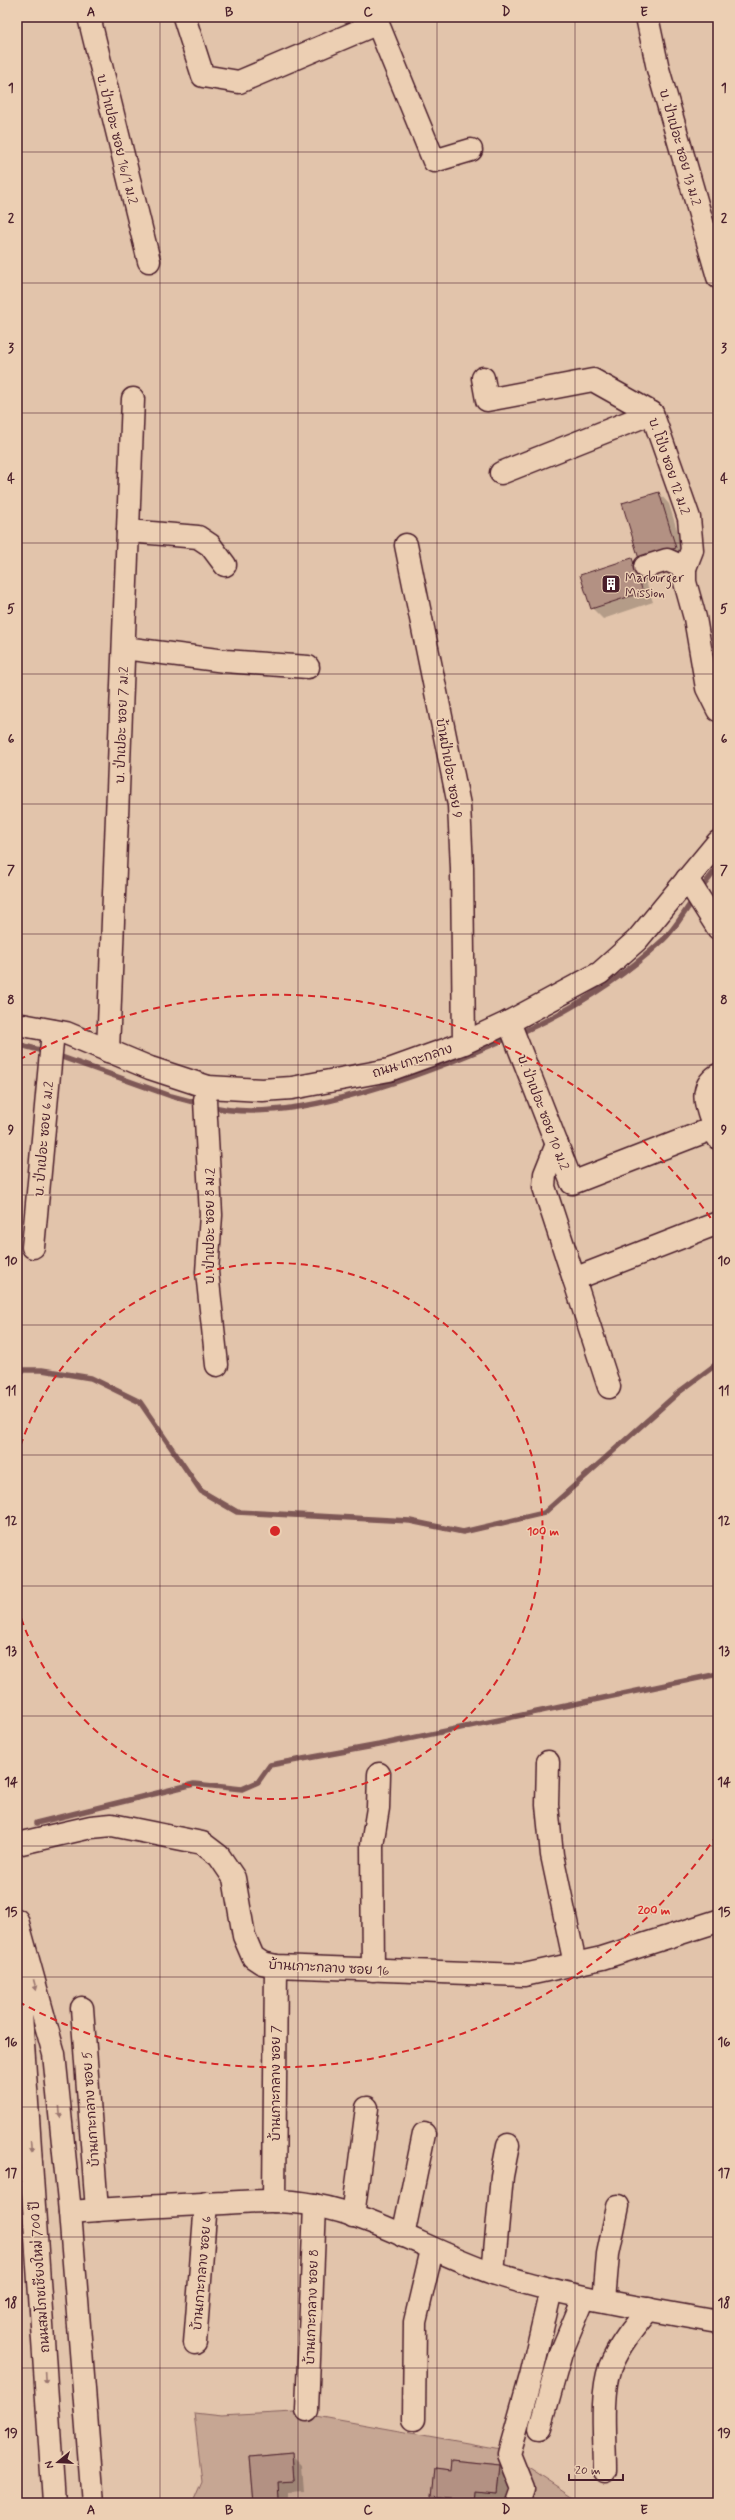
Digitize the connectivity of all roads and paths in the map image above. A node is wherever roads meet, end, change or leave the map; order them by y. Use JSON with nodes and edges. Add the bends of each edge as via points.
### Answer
{"nodes":[{"id":1,"x":89,"y":17,"type":"edge"},
{"id":2,"x":184,"y":17,"type":"edge"},
{"id":3,"x":647,"y":17,"type":"edge"},
{"id":4,"x":377,"y":20,"type":"edge"},
{"id":5,"x":471,"y":150,"type":"dead end"},
{"id":6,"x":149,"y":261,"type":"dead end"},
{"id":7,"x":718,"y":277,"type":"edge"},
{"id":8,"x":483,"y":378,"type":"dead end"},
{"id":9,"x":133,"y":399,"type":"dead end"},
{"id":10,"x":652,"y":413,"type":"junction"},
{"id":11,"x":501,"y":473,"type":"dead end"},
{"id":12,"x":128,"y":531,"type":"junction"},
{"id":13,"x":406,"y":545,"type":"dead end"},
{"id":14,"x":225,"y":565,"type":"dead end"},
{"id":15,"x":645,"y":567,"type":"dead end"},
{"id":16,"x":685,"y":568,"type":"junction"},
{"id":17,"x":124,"y":648,"type":"junction"},
{"id":18,"x":308,"y":667,"type":"dead end"},
{"id":19,"x":718,"y":710,"type":"edge"},
{"id":20,"x":718,"y":842,"type":"edge"},
{"id":21,"x":694,"y":889,"type":"junction"},
{"id":22,"x":718,"y":928,"type":"edge"},
{"id":23,"x":17,"y":1024,"type":"edge"},
{"id":24,"x":53,"y":1031,"type":"junction"},
{"id":25,"x":513,"y":1031,"type":"junction"},
{"id":26,"x":464,"y":1043,"type":"junction"},
{"id":27,"x":108,"y":1051,"type":"junction"},
{"id":28,"x":718,"y":1075,"type":"edge"},
{"id":29,"x":206,"y":1099,"type":"junction"},
{"id":30,"x":716,"y":1133,"type":"edge"},
{"id":31,"x":557,"y":1144,"type":"junction"},
{"id":32,"x":718,"y":1223,"type":"edge"},
{"id":33,"x":33,"y":1247,"type":"dead end"},
{"id":34,"x":574,"y":1279,"type":"junction"},
{"id":35,"x":217,"y":1365,"type":"dead end"},
{"id":36,"x":609,"y":1387,"type":"dead end"},
{"id":37,"x":548,"y":1762,"type":"dead end"},
{"id":38,"x":379,"y":1774,"type":"dead end"},
{"id":39,"x":17,"y":1844,"type":"edge"},
{"id":40,"x":17,"y":1920,"type":"edge"},
{"id":41,"x":718,"y":1921,"type":"edge"},
{"id":42,"x":17,"y":1955,"type":"edge"},
{"id":43,"x":575,"y":1964,"type":"junction"},
{"id":44,"x":276,"y":1966,"type":"junction"},
{"id":45,"x":373,"y":1970,"type":"junction"},
{"id":46,"x":82,"y":2008,"type":"dead end"},
{"id":47,"x":367,"y":2108,"type":"dead end"},
{"id":48,"x":424,"y":2134,"type":"dead end"},
{"id":49,"x":508,"y":2145,"type":"dead end"},
{"id":50,"x":274,"y":2201,"type":"junction"},
{"id":51,"x":206,"y":2203,"type":"junction"},
{"id":52,"x":315,"y":2205,"type":"junction"},
{"id":53,"x":618,"y":2206,"type":"dead end"},
{"id":54,"x":98,"y":2210,"type":"junction"},
{"id":55,"x":70,"y":2212,"type":"junction"},
{"id":56,"x":353,"y":2216,"type":"junction"},
{"id":57,"x":403,"y":2236,"type":"junction"},
{"id":58,"x":432,"y":2250,"type":"junction"},
{"id":59,"x":492,"y":2273,"type":"junction"},
{"id":60,"x":551,"y":2290,"type":"junction"},
{"id":61,"x":594,"y":2299,"type":"junction"},
{"id":62,"x":649,"y":2309,"type":"junction"},
{"id":63,"x":718,"y":2322,"type":"edge"},
{"id":64,"x":195,"y":2343,"type":"dead end"},
{"id":65,"x":307,"y":2410,"type":"dead end"},
{"id":66,"x":414,"y":2419,"type":"dead end"},
{"id":67,"x":540,"y":2428,"type":"dead end"},
{"id":68,"x":605,"y":2471,"type":"dead end"},
{"id":69,"x":54,"y":2503,"type":"edge"},
{"id":70,"x":93,"y":2503,"type":"edge"},
{"id":71,"x":518,"y":2503,"type":"edge"}],
"edges":[{"from":1,"to":6,"type":"street","name":"บ. ป่าเปอะ ซอย 16/1 ม.2"},
{"from":2,"to":4,"type":"street","via":[[203,76],[239,82]]},
{"from":3,"to":7,"type":"street","name":"บ. ป่าเปอะ ซอย 13 ม.2","via":[[658,69]]},
{"from":4,"to":5,"type":"street","via":[[434,161]]},
{"from":8,"to":10,"type":"street","name":"บ. โป่ง ซอย 12 ม.2","via":[[488,400],[593,380]]},
{"from":9,"to":12,"type":"street","name":"บ. ป่าเปอะ ซอย 7 ม.2"},
{"from":10,"to":11,"type":"street"},
{"from":10,"to":16,"type":"street","name":"บ. โป่ง ซอย 12 ม.2","via":[[689,518],[692,550]]},
{"from":12,"to":14,"type":"street","via":[[198,537],[210,545]]},
{"from":12,"to":17,"type":"street","name":"บ. ป่าเปอะ ซอย 7 ม.2"},
{"from":13,"to":26,"type":"street","name":"บ้านป่าเปอะ ซอย 9","via":[[458,805],[462,868]]},
{"from":15,"to":16,"type":"street","via":[[667,560]]},
{"from":16,"to":19,"type":"street","name":"บ. โป่ง ซอย 12 ม.2","via":[[685,582],[695,618],[707,688]]},
{"from":17,"to":18,"type":"street","via":[[225,661]]},
{"from":17,"to":27,"type":"street","name":"บ. ป่าเปอะ ซอย 7 ม.2"},
{"from":20,"to":21,"type":"street","name":"ถนน เกาะกลาง"},
{"from":21,"to":22,"type":"street"},
{"from":21,"to":25,"type":"street","name":"ถนน เกาะกลาง","via":[[600,973]]},
{"from":23,"to":24,"type":"street","name":"ถนน เกาะกลาง"},
{"from":24,"to":27,"type":"street","name":"ถนน เกาะกลาง","via":[[66,1033]]},
{"from":24,"to":33,"type":"street","name":"บ. ป่าเปอะ ซอย 6 ม.2"},
{"from":25,"to":26,"type":"street","name":"ถนน เกาะกลาง"},
{"from":25,"to":31,"type":"street","name":"บ. ป่าเปอะ ซอย 10 ม.2"},
{"from":26,"to":29,"type":"street","name":"ถนน เกาะกลาง","via":[[389,1070],[320,1084]]},
{"from":27,"to":29,"type":"street","name":"ถนน เกาะกลาง"},
{"from":28,"to":30,"type":"street","via":[[709,1083],[704,1099]]},
{"from":29,"to":35,"type":"street","name":"บ. ป่าเปอะ ซอย 8 ม.2","via":[[211,1215],[207,1272]]},
{"from":30,"to":31,"type":"street","name":"บ. ป่าเปอะ ซอย 10 ม.2","via":[[572,1183]]},
{"from":31,"to":34,"type":"street","via":[[545,1174],[544,1187]]},
{"from":32,"to":34,"type":"street"},
{"from":34,"to":36,"type":"street"},
{"from":37,"to":43,"type":"street","via":[[547,1805],[552,1855]]},
{"from":38,"to":45,"type":"street","via":[[378,1808],[372,1845]]},
{"from":39,"to":44,"type":"street","name":"บ้านเกาะกลาง ซอย 16","via":[[91,1827],[112,1825],[202,1843],[219,1856],[234,1878],[244,1936],[253,1957],[262,1963]]},
{"from":40,"to":55,"type":"street","one_way":true,"via":[[54,2054]]},
{"from":41,"to":43,"type":"street","name":"บ้านเกาะกลาง ซอย 16","via":[[602,1958]]},
{"from":42,"to":69,"type":"street","name":"ถนนสมโภชเชียงใหม่ 700 ปี","one_way":true},
{"from":43,"to":45,"type":"street","name":"บ้านเกาะกลาง ซอย 16","via":[[524,1976]]},
{"from":44,"to":45,"type":"street","name":"บ้านเกาะกลาง ซอย 16"},
{"from":44,"to":50,"type":"street","name":"บ้านเกาะกลาง ซอย 7"},
{"from":46,"to":54,"type":"street","name":"บ้านเกาะกลาง ซอย 5"},
{"from":47,"to":56,"type":"street"},
{"from":48,"to":57,"type":"street"},
{"from":49,"to":59,"type":"street","via":[[502,2176]]},
{"from":50,"to":51,"type":"street"},
{"from":50,"to":52,"type":"street"},
{"from":51,"to":54,"type":"street"},
{"from":51,"to":64,"type":"street","name":"บ้านเกาะกลาง ซอย 6"},
{"from":52,"to":56,"type":"street"},
{"from":52,"to":65,"type":"street","name":"บ้านเกาะกลาง ซอย 8"},
{"from":53,"to":61,"type":"street","via":[[608,2254]]},
{"from":54,"to":55,"type":"street"},
{"from":55,"to":70,"type":"street"},
{"from":56,"to":57,"type":"street"},
{"from":57,"to":58,"type":"street"},
{"from":58,"to":59,"type":"street"},
{"from":58,"to":66,"type":"street","via":[[415,2322]]},
{"from":59,"to":60,"type":"street"},
{"from":60,"to":61,"type":"street"},
{"from":60,"to":71,"type":"street","via":[[509,2454],[523,2489]]},
{"from":61,"to":62,"type":"street"},
{"from":61,"to":67,"type":"street","via":[[561,2353]]},
{"from":62,"to":63,"type":"street"},
{"from":62,"to":68,"type":"street","via":[[630,2332],[610,2368],[605,2421]]}]}
